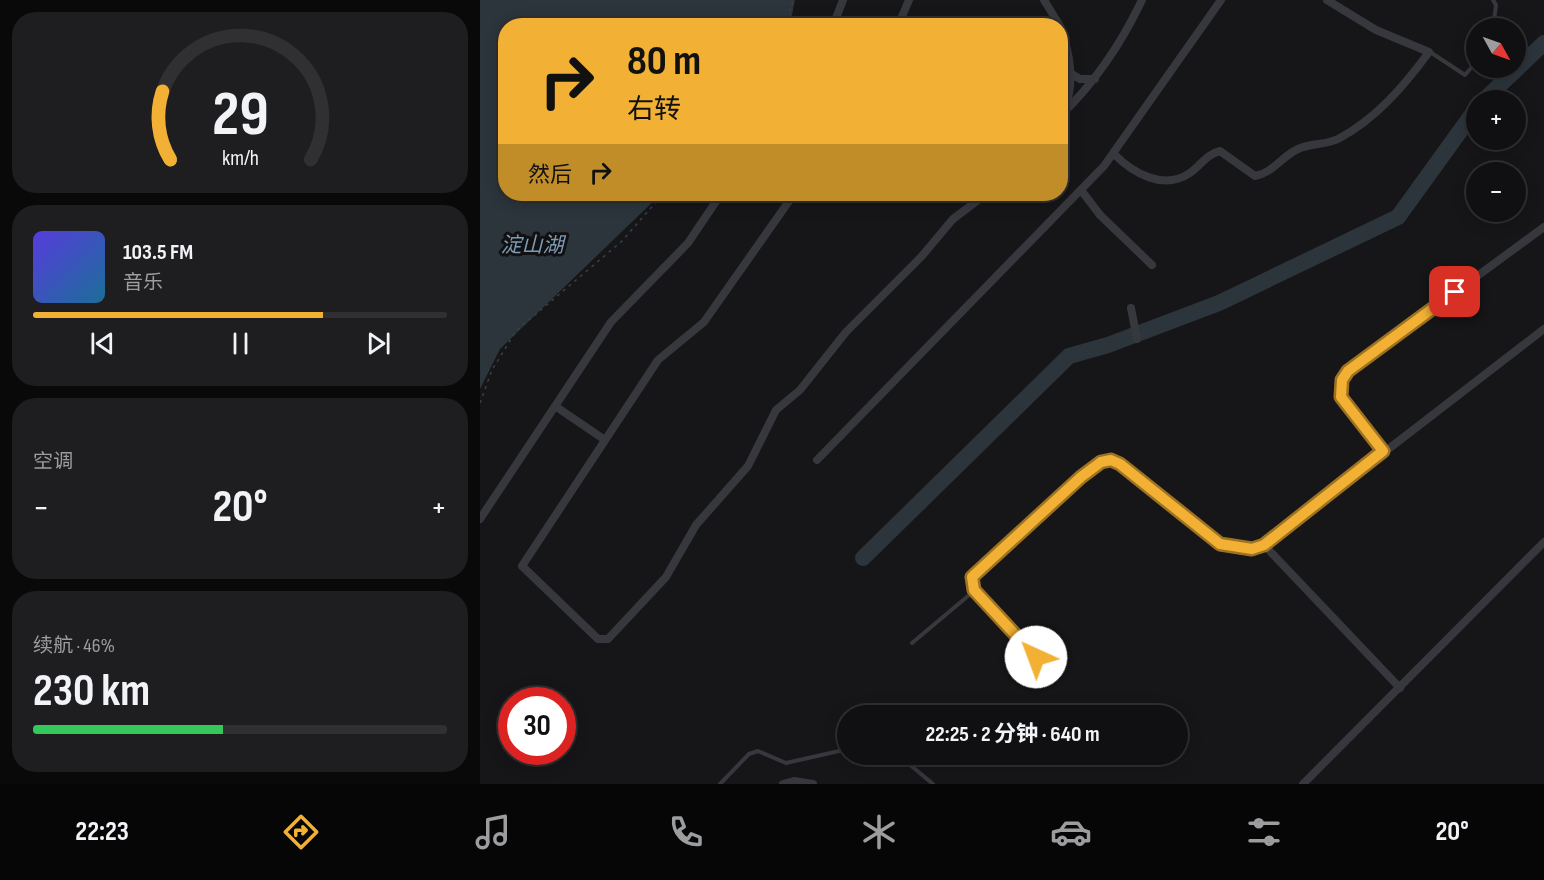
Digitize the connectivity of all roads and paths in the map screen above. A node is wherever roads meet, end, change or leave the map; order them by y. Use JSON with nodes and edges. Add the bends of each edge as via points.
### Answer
{"nodes":[{"id":1,"x":793,"y":0,"type":"edge"},
{"id":2,"x":843,"y":0,"type":"edge"},
{"id":3,"x":909,"y":0,"type":"edge"},
{"id":4,"x":1044,"y":0,"type":"edge"},
{"id":5,"x":1142,"y":0,"type":"edge"},
{"id":6,"x":1221,"y":0,"type":"edge"},
{"id":7,"x":1328,"y":0,"type":"edge"},
{"id":8,"x":1493,"y":0,"type":"edge"},
{"id":9,"x":788,"y":18,"type":"edge"},
{"id":10,"x":836,"y":18,"type":"edge"},
{"id":11,"x":901,"y":18,"type":"edge"},
{"id":12,"x":1055,"y":18,"type":"edge"},
{"id":13,"x":1494,"y":18,"type":"edge"},
{"id":14,"x":1429,"y":52,"type":"junction"},
{"id":15,"x":1068,"y":53,"type":"edge"},
{"id":16,"x":1070,"y":73,"type":"junction"},
{"id":17,"x":1466,"y":73,"type":"edge"},
{"id":18,"x":1095,"y":79,"type":"junction"},
{"id":19,"x":1068,"y":93,"type":"edge"},
{"id":20,"x":1068,"y":107,"type":"edge"},
{"id":21,"x":1114,"y":154,"type":"junction"},
{"id":22,"x":1081,"y":190,"type":"junction"},
{"id":23,"x":657,"y":201,"type":"edge"},
{"id":24,"x":716,"y":201,"type":"edge"},
{"id":25,"x":789,"y":201,"type":"edge"},
{"id":26,"x":976,"y":201,"type":"edge"},
{"id":27,"x":1544,"y":227,"type":"edge"},
{"id":28,"x":1152,"y":265,"type":"dead end"},
{"id":29,"x":1131,"y":308,"type":"dead end"},
{"id":30,"x":1544,"y":329,"type":"edge"},
{"id":31,"x":1137,"y":339,"type":"dead end"},
{"id":32,"x":480,"y":403,"type":"edge"},
{"id":33,"x":555,"y":406,"type":"junction"},
{"id":34,"x":605,"y":440,"type":"junction"},
{"id":35,"x":1383,"y":451,"type":"junction"},
{"id":36,"x":817,"y":460,"type":"dead end"},
{"id":37,"x":480,"y":519,"type":"edge"},
{"id":38,"x":1544,"y":542,"type":"edge"},
{"id":39,"x":1264,"y":545,"type":"junction"},
{"id":40,"x":974,"y":590,"type":"junction"},
{"id":41,"x":912,"y":643,"type":"dead end"},
{"id":42,"x":1051,"y":674,"type":"dead end"},
{"id":43,"x":1400,"y":688,"type":"junction"},
{"id":44,"x":837,"y":752,"type":"edge"},
{"id":45,"x":910,"y":765,"type":"edge"},
{"id":46,"x":720,"y":784,"type":"edge"},
{"id":47,"x":783,"y":784,"type":"edge"},
{"id":48,"x":813,"y":784,"type":"edge"},
{"id":49,"x":933,"y":784,"type":"edge"},
{"id":50,"x":1303,"y":784,"type":"edge"}],
"edges":[{"from":1,"to":9,"type":"path"},
{"from":2,"to":10,"type":"street"},
{"from":3,"to":11,"type":"street"},
{"from":4,"to":12,"type":"street"},
{"from":5,"to":18,"type":"street"},
{"from":6,"to":21,"type":"street"},
{"from":7,"to":14,"type":"street","via":[[1376,30]]},
{"from":8,"to":13,"type":"lane"},
{"from":14,"to":17,"type":"lane"},
{"from":14,"to":21,"type":"street","via":[[1396,93],[1362,123],[1338,139],[1296,149],[1264,175],[1255,176],[1220,151],[1181,178],[1152,179],[1140,175]]},
{"from":15,"to":16,"type":"street"},
{"from":16,"to":18,"type":"street","via":[[1080,80]]},
{"from":16,"to":19,"type":"street"},
{"from":18,"to":20,"type":"street"},
{"from":21,"to":22,"type":"street"},
{"from":22,"to":28,"type":"street","via":[[1100,215]]},
{"from":22,"to":36,"type":"street"},
{"from":23,"to":32,"type":"path","via":[[622,241],[516,331],[496,362]]},
{"from":24,"to":33,"type":"street","via":[[688,243],[611,322]]},
{"from":25,"to":34,"type":"street","via":[[704,322],[658,360]]},
{"from":26,"to":34,"type":"street","via":[[952,219],[921,257],[846,332],[800,390],[776,410],[748,466],[696,525],[666,577],[608,639],[598,639],[522,566]]},
{"from":27,"to":35,"type":"street","via":[[1348,371],[1342,380],[1341,397]]},
{"from":29,"to":31,"type":"street"},
{"from":30,"to":35,"type":"street"},
{"from":33,"to":34,"type":"street"},
{"from":33,"to":37,"type":"street"},
{"from":35,"to":39,"type":"street"},
{"from":38,"to":43,"type":"street"},
{"from":39,"to":40,"type":"street","via":[[1252,549],[1220,544],[1111,460],[1101,462],[972,577]]},
{"from":39,"to":43,"type":"street"},
{"from":40,"to":41,"type":"lane"},
{"from":40,"to":42,"type":"street"},
{"from":43,"to":50,"type":"street"},
{"from":44,"to":46,"type":"lane","via":[[786,764],[758,751],[749,754]]},
{"from":45,"to":49,"type":"lane"},
{"from":47,"to":48,"type":"street"}]}
